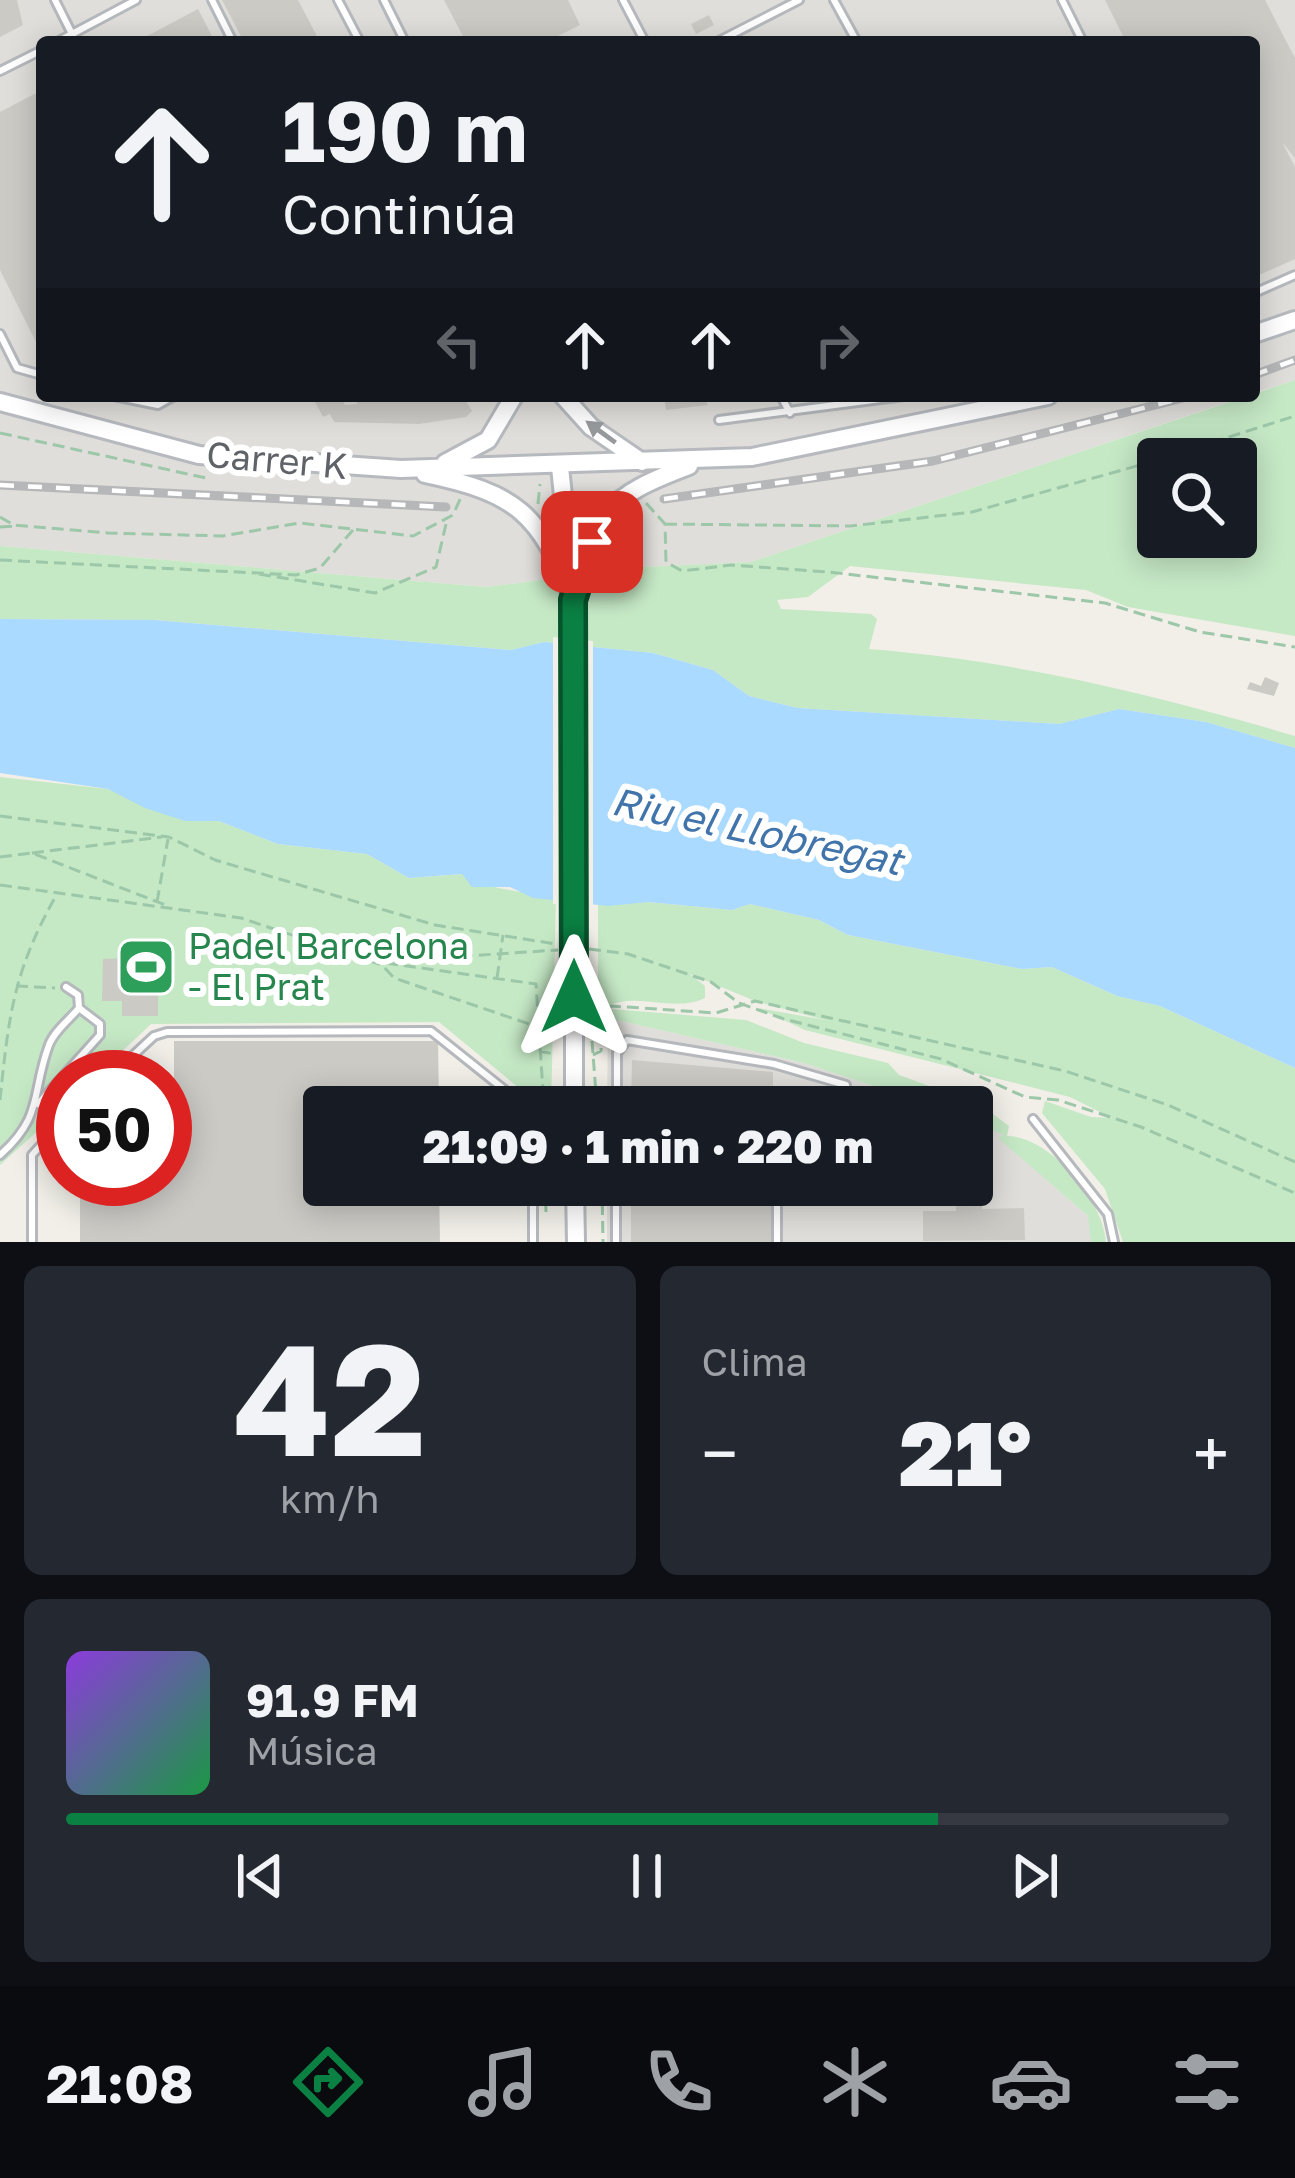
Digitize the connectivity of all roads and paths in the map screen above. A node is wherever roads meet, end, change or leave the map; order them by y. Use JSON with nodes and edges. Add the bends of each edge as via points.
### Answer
{"nodes":[{"id":1,"x":55,"y":0,"type":"edge"},
{"id":2,"x":136,"y":0,"type":"edge"},
{"id":3,"x":212,"y":0,"type":"edge"},
{"id":4,"x":338,"y":0,"type":"edge"},
{"id":5,"x":384,"y":0,"type":"edge"},
{"id":6,"x":622,"y":0,"type":"edge"},
{"id":7,"x":800,"y":0,"type":"edge"},
{"id":8,"x":834,"y":0,"type":"edge"},
{"id":9,"x":1063,"y":0,"type":"edge"},
{"id":10,"x":73,"y":36,"type":"edge"},
{"id":11,"x":77,"y":36,"type":"edge"},
{"id":12,"x":230,"y":36,"type":"edge"},
{"id":13,"x":357,"y":36,"type":"edge"},
{"id":14,"x":402,"y":36,"type":"edge"},
{"id":15,"x":642,"y":36,"type":"edge"},
{"id":16,"x":729,"y":36,"type":"edge"},
{"id":17,"x":854,"y":36,"type":"edge"},
{"id":18,"x":1080,"y":36,"type":"edge"},
{"id":19,"x":36,"y":53,"type":"edge"},
{"id":20,"x":0,"y":71,"type":"edge"},
{"id":21,"x":1295,"y":275,"type":"edge"},
{"id":22,"x":1260,"y":290,"type":"edge"},
{"id":23,"x":1295,"y":320,"type":"edge"},
{"id":24,"x":1260,"y":332,"type":"edge"},
{"id":25,"x":0,"y":334,"type":"edge"},
{"id":26,"x":36,"y":373,"type":"edge"},
{"id":27,"x":0,"y":402,"type":"edge"},
{"id":28,"x":512,"y":402,"type":"edge"},
{"id":29,"x":568,"y":402,"type":"edge"},
{"id":30,"x":784,"y":402,"type":"edge"},
{"id":31,"x":864,"y":402,"type":"edge"},
{"id":32,"x":1020,"y":402,"type":"edge"},
{"id":33,"x":790,"y":413,"type":"junction"},
{"id":34,"x":1295,"y":416,"type":"edge"},
{"id":35,"x":719,"y":420,"type":"dead end"},
{"id":36,"x":0,"y":433,"type":"edge"},
{"id":37,"x":1225,"y":438,"type":"edge"},
{"id":38,"x":704,"y":461,"type":"junction"},
{"id":39,"x":643,"y":463,"type":"junction"},
{"id":40,"x":1137,"y":465,"type":"edge"},
{"id":41,"x":434,"y":467,"type":"junction"},
{"id":42,"x":560,"y":467,"type":"junction"},
{"id":43,"x":401,"y":469,"type":"junction"},
{"id":44,"x":206,"y":478,"type":"dead end"},
{"id":45,"x":463,"y":482,"type":"junction"},
{"id":46,"x":540,"y":484,"type":"dead end"},
{"id":47,"x":633,"y":487,"type":"junction"},
{"id":48,"x":537,"y":506,"type":"dead end"},
{"id":49,"x":0,"y":517,"type":"edge"},
{"id":50,"x":448,"y":519,"type":"junction"},
{"id":51,"x":665,"y":524,"type":"junction"},
{"id":52,"x":20,"y":526,"type":"junction"},
{"id":53,"x":0,"y":527,"type":"edge"},
{"id":54,"x":355,"y":529,"type":"junction"},
{"id":55,"x":0,"y":560,"type":"edge"},
{"id":56,"x":259,"y":573,"type":"junction"},
{"id":57,"x":573,"y":600,"type":"junction"},
{"id":58,"x":1295,"y":647,"type":"edge"},
{"id":59,"x":0,"y":816,"type":"edge"},
{"id":60,"x":169,"y":837,"type":"junction"},
{"id":61,"x":32,"y":853,"type":"junction"},
{"id":62,"x":0,"y":857,"type":"edge"},
{"id":63,"x":0,"y":885,"type":"edge"},
{"id":64,"x":58,"y":892,"type":"junction"},
{"id":65,"x":157,"y":902,"type":"junction"},
{"id":66,"x":175,"y":909,"type":"junction"},
{"id":67,"x":503,"y":935,"type":"junction"},
{"id":68,"x":568,"y":946,"type":"dead end"},
{"id":69,"x":500,"y":951,"type":"junction"},
{"id":70,"x":384,"y":964,"type":"junction"},
{"id":71,"x":496,"y":980,"type":"junction"},
{"id":72,"x":14,"y":986,"type":"junction"},
{"id":73,"x":66,"y":987,"type":"joint"},
{"id":74,"x":0,"y":997,"type":"edge"},
{"id":75,"x":10,"y":1000,"type":"junction"},
{"id":76,"x":739,"y":1003,"type":"junction"},
{"id":77,"x":79,"y":1008,"type":"junction"},
{"id":78,"x":538,"y":1027,"type":"junction"},
{"id":79,"x":583,"y":1041,"type":"junction"},
{"id":80,"x":539,"y":1048,"type":"junction"},
{"id":81,"x":48,"y":1050,"type":"edge"},
{"id":82,"x":87,"y":1050,"type":"edge"},
{"id":83,"x":139,"y":1050,"type":"edge"},
{"id":84,"x":553,"y":1051,"type":"dead end"},
{"id":85,"x":593,"y":1054,"type":"junction"},
{"id":86,"x":500,"y":1086,"type":"edge"},
{"id":87,"x":542,"y":1086,"type":"edge"},
{"id":88,"x":577,"y":1086,"type":"edge"},
{"id":89,"x":595,"y":1086,"type":"edge"},
{"id":90,"x":617,"y":1086,"type":"edge"},
{"id":91,"x":846,"y":1086,"type":"edge"},
{"id":92,"x":0,"y":1100,"type":"edge"},
{"id":93,"x":36,"y":1108,"type":"edge"},
{"id":94,"x":1033,"y":1119,"type":"dead end"},
{"id":95,"x":36,"y":1151,"type":"edge"},
{"id":96,"x":0,"y":1155,"type":"edge"},
{"id":97,"x":1295,"y":1162,"type":"edge"},
{"id":98,"x":1295,"y":1192,"type":"edge"},
{"id":99,"x":533,"y":1206,"type":"edge"},
{"id":100,"x":546,"y":1206,"type":"edge"},
{"id":101,"x":575,"y":1206,"type":"edge"},
{"id":102,"x":602,"y":1206,"type":"edge"},
{"id":103,"x":616,"y":1206,"type":"edge"},
{"id":104,"x":777,"y":1206,"type":"edge"},
{"id":105,"x":546,"y":1212,"type":"dead end"},
{"id":106,"x":32,"y":1242,"type":"edge"},
{"id":107,"x":533,"y":1242,"type":"edge"},
{"id":108,"x":576,"y":1242,"type":"edge"},
{"id":109,"x":603,"y":1242,"type":"edge"},
{"id":110,"x":616,"y":1242,"type":"edge"},
{"id":111,"x":777,"y":1242,"type":"edge"},
{"id":112,"x":1114,"y":1242,"type":"edge"}],
"edges":[{"from":1,"to":10,"type":"lane"},
{"from":2,"to":11,"type":"lane"},
{"from":3,"to":12,"type":"lane"},
{"from":4,"to":13,"type":"lane"},
{"from":5,"to":14,"type":"lane"},
{"from":6,"to":15,"type":"lane"},
{"from":7,"to":16,"type":"lane"},
{"from":8,"to":17,"type":"lane"},
{"from":9,"to":18,"type":"lane"},
{"from":19,"to":20,"type":"lane"},
{"from":21,"to":22,"type":"lane"},
{"from":23,"to":24,"type":"main road"},
{"from":25,"to":26,"type":"lane","via":[[17,368]]},
{"from":27,"to":43,"type":"main road","name":"Carrer K","via":[[200,455]]},
{"from":28,"to":41,"type":"main road","via":[[488,440]]},
{"from":39,"to":29,"type":"main road","one_way":true},
{"from":30,"to":33,"type":"lane"},
{"from":31,"to":33,"type":"lane"},
{"from":32,"to":38,"type":"main road"},
{"from":33,"to":35,"type":"lane"},
{"from":34,"to":37,"type":"path"},
{"from":36,"to":44,"type":"path","name":"Carrer K"},
{"from":38,"to":39,"type":"main road","name":"Carrer K"},
{"from":38,"to":47,"type":"main road"},
{"from":39,"to":42,"type":"main road","name":"Carrer K"},
{"from":40,"to":51,"type":"path","via":[[972,512],[851,526]]},
{"from":41,"to":42,"type":"main road","name":"Carrer K"},
{"from":41,"to":43,"type":"main road","name":"Carrer K"},
{"from":42,"to":57,"type":"main road"},
{"from":43,"to":45,"type":"main road"},
{"from":45,"to":50,"type":"path"},
{"from":45,"to":57,"type":"main road","via":[[496,492],[530,516]]},
{"from":46,"to":48,"type":"path"},
{"from":47,"to":51,"type":"path"},
{"from":47,"to":57,"type":"main road","via":[[599,524]]},
{"from":49,"to":52,"type":"path"},
{"from":50,"to":54,"type":"path","via":[[417,536]]},
{"from":50,"to":56,"type":"path","via":[[436,567],[375,593]]},
{"from":51,"to":58,"type":"path","via":[[666,562],[682,571],[731,565],[828,572],[1105,603],[1200,632]]},
{"from":52,"to":53,"type":"path"},
{"from":52,"to":54,"type":"path","via":[[212,536],[300,523]]},
{"from":54,"to":56,"type":"path","via":[[313,572]]},
{"from":55,"to":56,"type":"path"},
{"from":57,"to":79,"type":"main road","bridge":true},
{"from":59,"to":60,"type":"path"},
{"from":60,"to":61,"type":"path"},
{"from":60,"to":65,"type":"path"},
{"from":60,"to":67,"type":"path","via":[[215,860],[435,925]]},
{"from":61,"to":62,"type":"path"},
{"from":61,"to":65,"type":"path"},
{"from":63,"to":64,"type":"path"},
{"from":64,"to":66,"type":"path"},
{"from":64,"to":72,"type":"path"},
{"from":65,"to":66,"type":"path"},
{"from":66,"to":70,"type":"path","via":[[260,922]]},
{"from":67,"to":68,"type":"path"},
{"from":67,"to":69,"type":"path"},
{"from":69,"to":70,"type":"path","via":[[395,956]]},
{"from":69,"to":71,"type":"path"},
{"from":69,"to":76,"type":"path","via":[[628,954],[685,972]]},
{"from":70,"to":71,"type":"path"},
{"from":70,"to":78,"type":"path","via":[[394,978]]},
{"from":71,"to":78,"type":"path","via":[[536,984]]},
{"from":72,"to":73,"type":"path"},
{"from":72,"to":75,"type":"path"},
{"from":73,"to":77,"type":"lane","via":[[79,995]]},
{"from":74,"to":75,"type":"path"},
{"from":75,"to":92,"type":"path"},
{"from":76,"to":85,"type":"path","via":[[716,1012],[611,1006],[600,1053]]},
{"from":76,"to":97,"type":"path","via":[[1065,1071],[1168,1105]]},
{"from":76,"to":98,"type":"path","via":[[941,1059],[1025,1096],[1141,1127]]},
{"from":77,"to":81,"type":"lane"},
{"from":77,"to":82,"type":"lane","via":[[100,1024]]},
{"from":78,"to":80,"type":"path"},
{"from":79,"to":85,"type":"path"},
{"from":79,"to":88,"type":"main road"},
{"from":80,"to":84,"type":"path"},
{"from":80,"to":87,"type":"path"},
{"from":83,"to":86,"type":"lane","via":[[167,1032],[431,1030]]},
{"from":85,"to":89,"type":"path"},
{"from":90,"to":91,"type":"lane","via":[[617,1053],[627,1040],[774,1064]]},
{"from":93,"to":96,"type":"lane"},
{"from":94,"to":112,"type":"lane","via":[[1108,1214]]},
{"from":95,"to":106,"type":"lane"},
{"from":99,"to":107,"type":"lane"},
{"from":100,"to":105,"type":"path"},
{"from":101,"to":108,"type":"main road"},
{"from":102,"to":109,"type":"path"},
{"from":103,"to":110,"type":"lane"},
{"from":104,"to":111,"type":"lane"}]}
